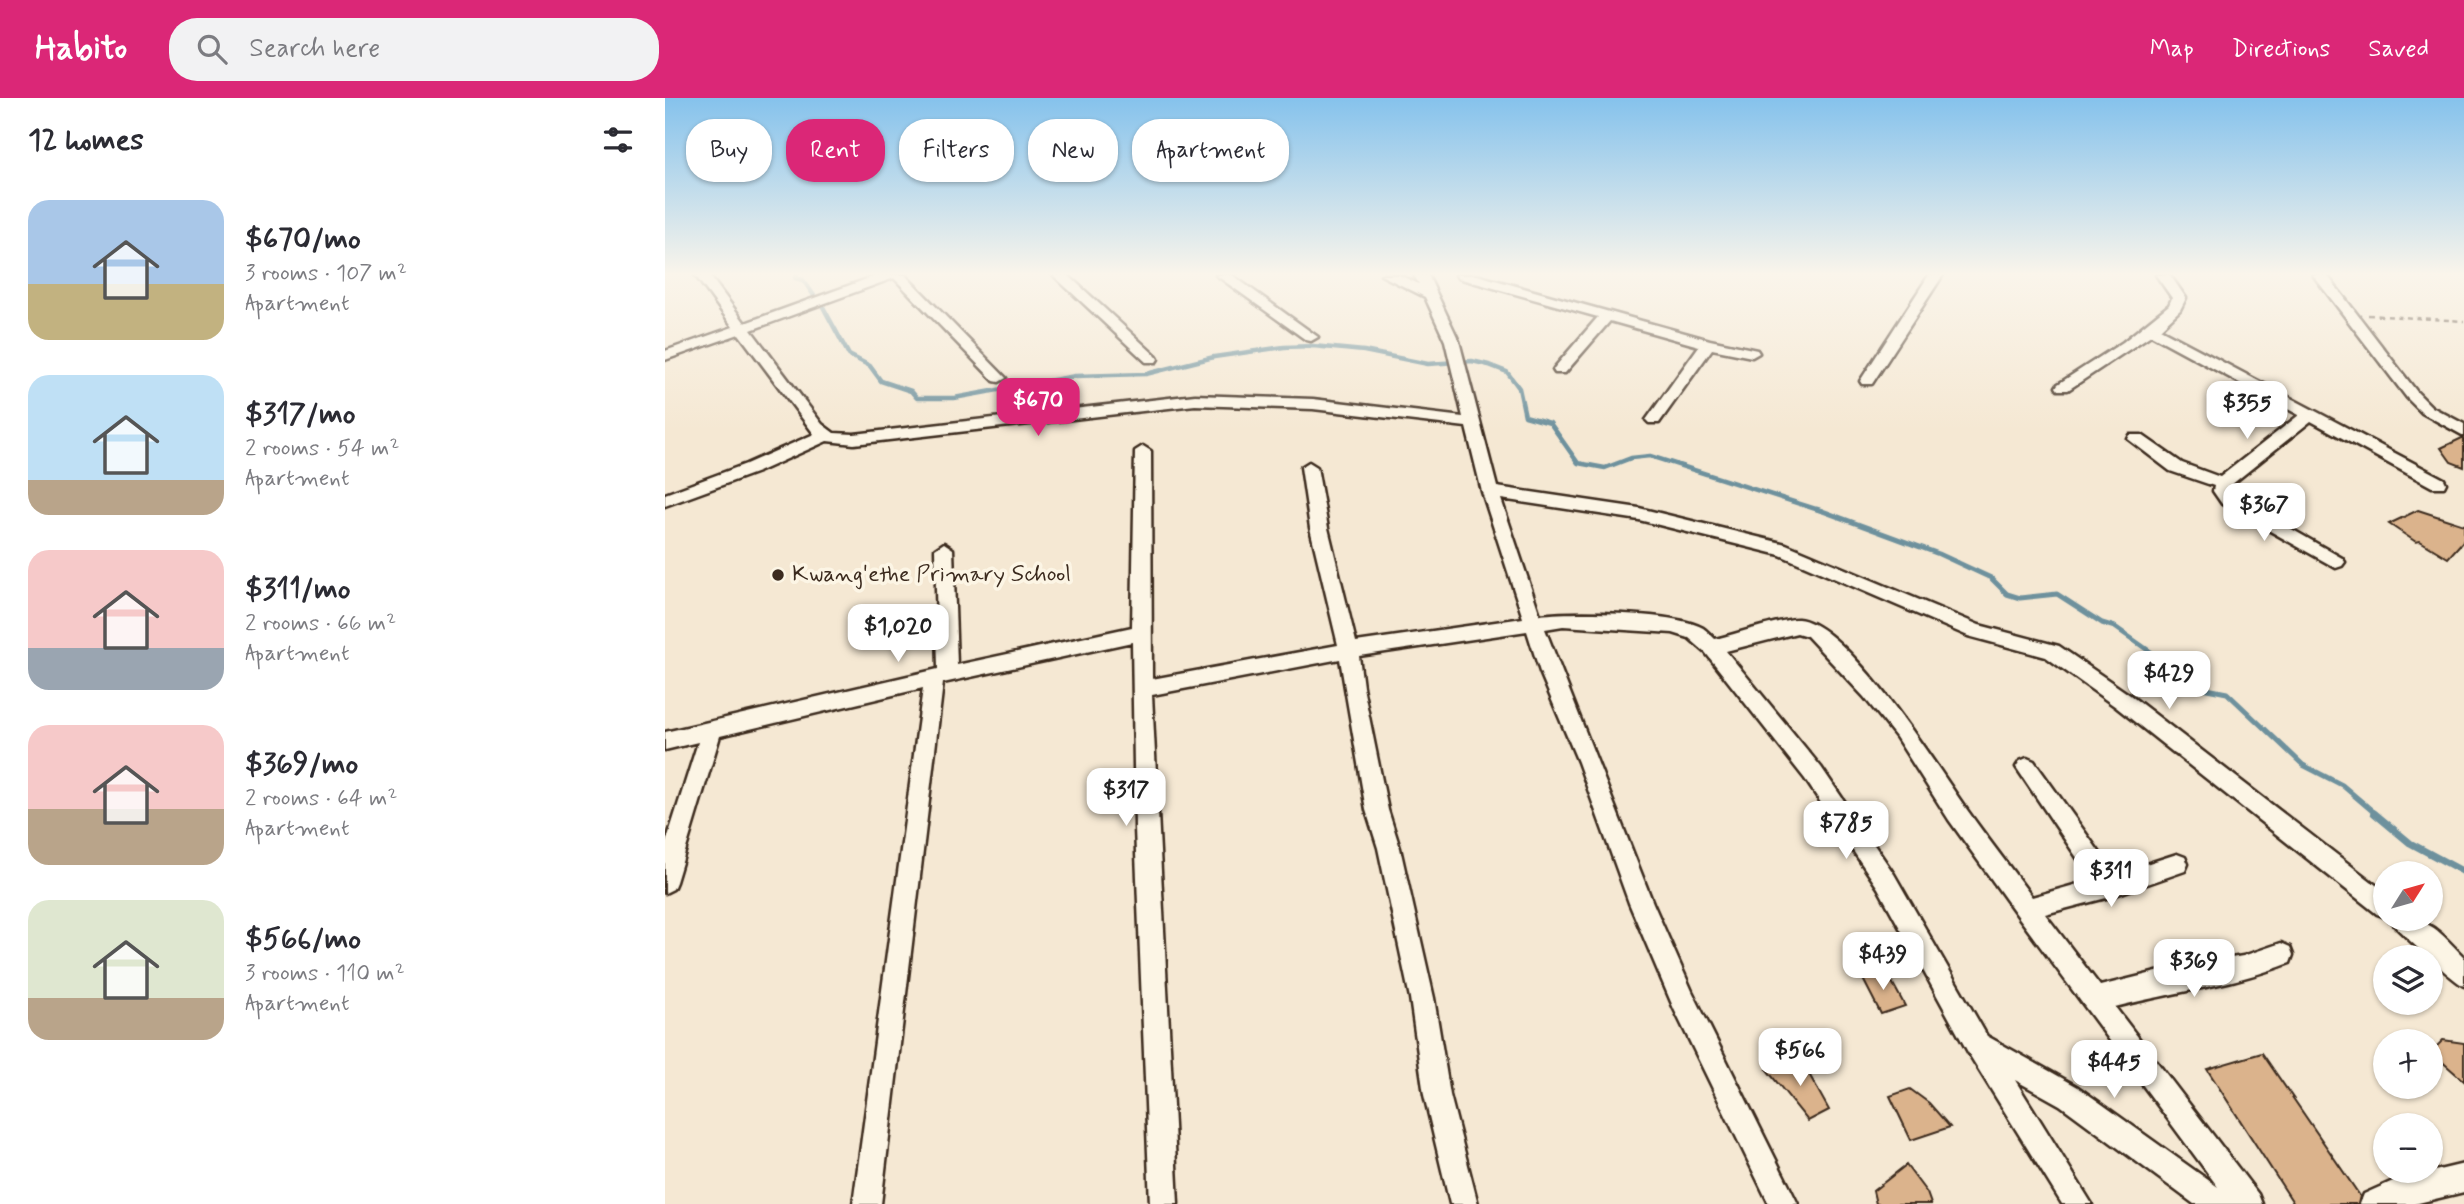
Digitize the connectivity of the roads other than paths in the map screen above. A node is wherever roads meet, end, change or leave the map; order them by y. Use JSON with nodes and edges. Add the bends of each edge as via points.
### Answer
{"nodes":[{"id":1,"x":744,"y":327,"type":"edge"},
{"id":2,"x":949,"y":327,"type":"edge"},
{"id":3,"x":1116,"y":327,"type":"edge"},
{"id":4,"x":1296,"y":327,"type":"edge"},
{"id":5,"x":1445,"y":327,"type":"edge"},
{"id":6,"x":1598,"y":327,"type":"edge"},
{"id":7,"x":1648,"y":327,"type":"edge"},
{"id":8,"x":1902,"y":327,"type":"edge"},
{"id":9,"x":2154,"y":327,"type":"edge"},
{"id":10,"x":2359,"y":327,"type":"edge"},
{"id":11,"x":740,"y":328,"type":"junction"},
{"id":12,"x":2150,"y":330,"type":"junction"},
{"id":13,"x":1311,"y":337,"type":"dead end"},
{"id":14,"x":1708,"y":344,"type":"junction"},
{"id":15,"x":1752,"y":353,"type":"dead end"},
{"id":16,"x":665,"y":356,"type":"edge"},
{"id":17,"x":1151,"y":359,"type":"dead end"},
{"id":18,"x":1560,"y":370,"type":"dead end"},
{"id":19,"x":999,"y":378,"type":"dead end"},
{"id":20,"x":1867,"y":381,"type":"dead end"},
{"id":21,"x":2063,"y":387,"type":"dead end"},
{"id":22,"x":2309,"y":415,"type":"junction"},
{"id":23,"x":1654,"y":420,"type":"dead end"},
{"id":24,"x":1471,"y":423,"type":"junction"},
{"id":25,"x":2464,"y":431,"type":"edge"},
{"id":26,"x":824,"y":436,"type":"junction"},
{"id":27,"x":2136,"y":439,"type":"dead end"},
{"id":28,"x":1143,"y":451,"type":"dead end"},
{"id":29,"x":1309,"y":467,"type":"dead end"},
{"id":30,"x":2223,"y":483,"type":"junction"},
{"id":31,"x":2438,"y":483,"type":"dead end"},
{"id":32,"x":1490,"y":492,"type":"junction"},
{"id":33,"x":665,"y":500,"type":"edge"},
{"id":34,"x":944,"y":549,"type":"dead end"},
{"id":35,"x":2336,"y":562,"type":"dead end"},
{"id":36,"x":1532,"y":622,"type":"junction"},
{"id":37,"x":1140,"y":633,"type":"junction"},
{"id":38,"x":1712,"y":647,"type":"junction"},
{"id":39,"x":1349,"y":650,"type":"junction"},
{"id":40,"x":941,"y":676,"type":"junction"},
{"id":41,"x":1142,"y":689,"type":"junction"},
{"id":42,"x":712,"y":730,"type":"junction"},
{"id":43,"x":665,"y":741,"type":"edge"},
{"id":44,"x":2027,"y":767,"type":"dead end"},
{"id":45,"x":2177,"y":864,"type":"dead end"},
{"id":46,"x":665,"y":883,"type":"edge"},
{"id":47,"x":2109,"y":886,"type":"junction"},
{"id":48,"x":2373,"y":897,"type":"edge"},
{"id":49,"x":2028,"y":911,"type":"junction"},
{"id":50,"x":2418,"y":931,"type":"edge"},
{"id":51,"x":2281,"y":955,"type":"dead end"},
{"id":52,"x":2464,"y":974,"type":"edge"},
{"id":53,"x":2095,"y":1000,"type":"junction"},
{"id":54,"x":1978,"y":1045,"type":"junction"},
{"id":55,"x":2464,"y":1178,"type":"edge"},
{"id":56,"x":867,"y":1204,"type":"edge"},
{"id":57,"x":1164,"y":1204,"type":"edge"},
{"id":58,"x":1464,"y":1204,"type":"edge"},
{"id":59,"x":1784,"y":1204,"type":"edge"},
{"id":60,"x":2078,"y":1204,"type":"edge"},
{"id":61,"x":2218,"y":1204,"type":"edge"},
{"id":62,"x":2248,"y":1204,"type":"edge"},
{"id":63,"x":2374,"y":1204,"type":"edge"}],
"edges":[{"from":1,"to":11,"type":"street"},
{"from":2,"to":19,"type":"street"},
{"from":3,"to":17,"type":"street"},
{"from":4,"to":13,"type":"street"},
{"from":5,"to":24,"type":"street"},
{"from":6,"to":18,"type":"street"},
{"from":7,"to":14,"type":"street"},
{"from":8,"to":20,"type":"street"},
{"from":9,"to":12,"type":"street"},
{"from":10,"to":25,"type":"street","via":[[2427,410]]},
{"from":11,"to":16,"type":"street"},
{"from":11,"to":26,"type":"street"},
{"from":12,"to":21,"type":"street"},
{"from":12,"to":22,"type":"street"},
{"from":14,"to":15,"type":"street"},
{"from":14,"to":23,"type":"street"},
{"from":22,"to":30,"type":"street"},
{"from":22,"to":31,"type":"street"},
{"from":24,"to":26,"type":"street","via":[[1313,404],[1195,400],[854,439]]},
{"from":24,"to":32,"type":"street"},
{"from":26,"to":33,"type":"street"},
{"from":27,"to":30,"type":"street","via":[[2189,475]]},
{"from":28,"to":37,"type":"street"},
{"from":29,"to":39,"type":"street"},
{"from":30,"to":35,"type":"street","via":[[2221,491],[2228,500]]},
{"from":32,"to":36,"type":"street"},
{"from":32,"to":48,"type":"street","via":[[1603,506],[1757,541],[1975,631],[2052,651]]},
{"from":34,"to":40,"type":"street"},
{"from":36,"to":38,"type":"street","via":[[1591,619],[1663,625],[1696,633]]},
{"from":36,"to":39,"type":"street"},
{"from":36,"to":59,"type":"street","via":[[1672,976]]},
{"from":37,"to":40,"type":"street"},
{"from":37,"to":41,"type":"street"},
{"from":38,"to":49,"type":"street","via":[[1797,626],[1814,631],[1903,731]]},
{"from":38,"to":54,"type":"street","via":[[1813,773],[1886,881]]},
{"from":39,"to":41,"type":"street"},
{"from":39,"to":58,"type":"street","via":[[1377,810],[1389,848],[1422,998],[1437,1095]]},
{"from":40,"to":42,"type":"street"},
{"from":40,"to":56,"type":"street"},
{"from":41,"to":57,"type":"street"},
{"from":42,"to":43,"type":"street"},
{"from":42,"to":46,"type":"street"},
{"from":44,"to":47,"type":"street"},
{"from":45,"to":47,"type":"street"},
{"from":47,"to":49,"type":"street"},
{"from":49,"to":53,"type":"street"},
{"from":50,"to":52,"type":"street"},
{"from":51,"to":53,"type":"street","via":[[2243,968]]},
{"from":53,"to":62,"type":"street"},
{"from":54,"to":60,"type":"street"},
{"from":54,"to":61,"type":"street","via":[[2069,1096]]},
{"from":55,"to":63,"type":"street"}]}
